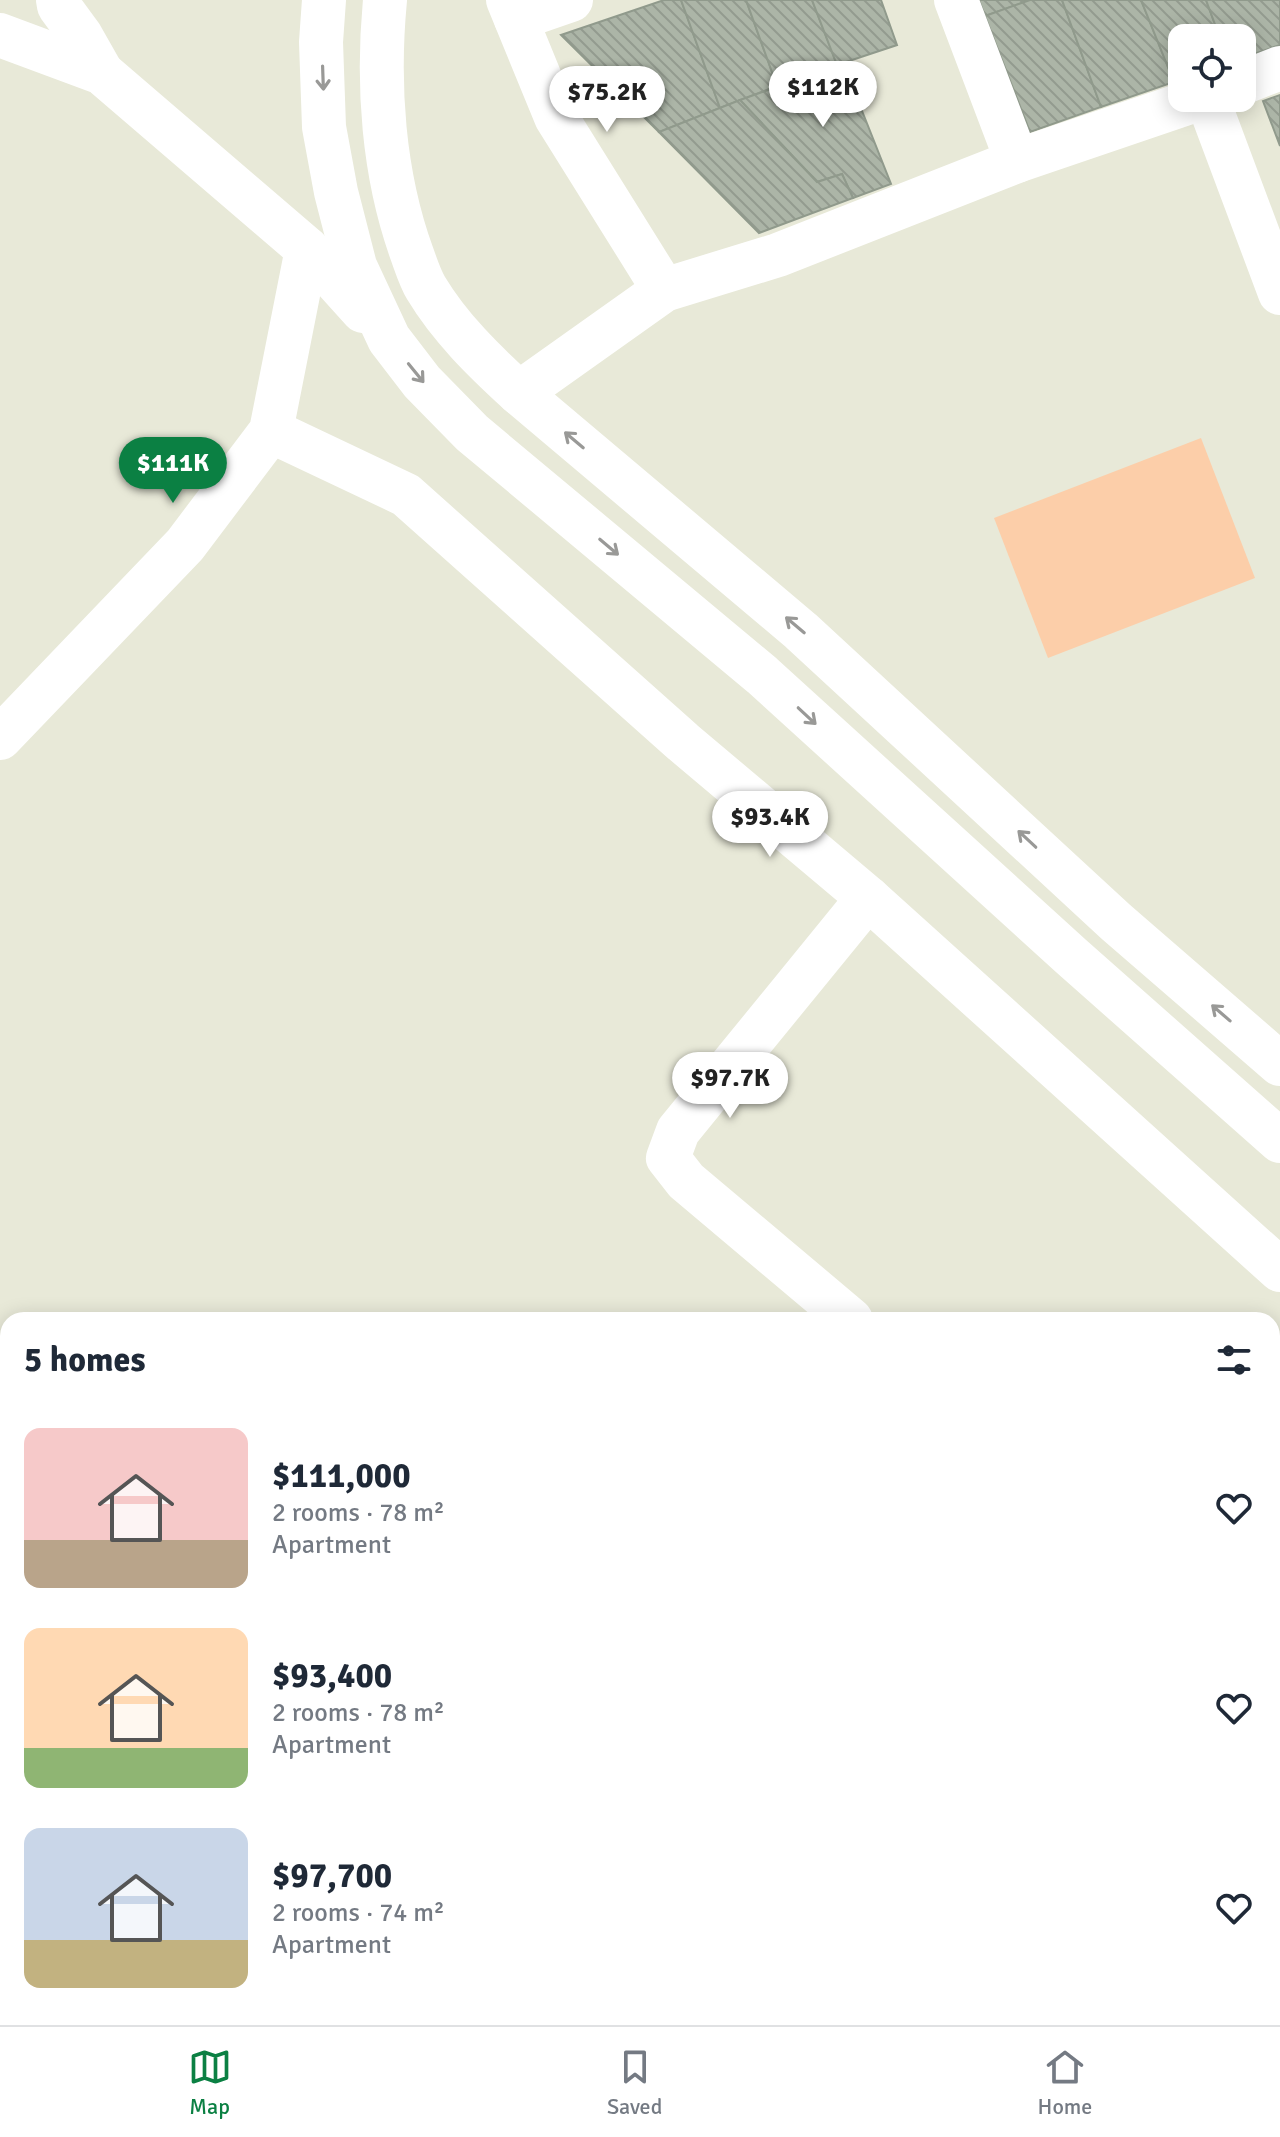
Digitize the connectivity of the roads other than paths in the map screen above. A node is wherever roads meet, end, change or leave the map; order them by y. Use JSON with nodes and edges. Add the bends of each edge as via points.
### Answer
{"nodes":[{"id":1,"x":58,"y":0,"type":"edge"},
{"id":2,"x":324,"y":0,"type":"edge"},
{"id":3,"x":385,"y":0,"type":"edge"},
{"id":4,"x":571,"y":0,"type":"edge"},
{"id":5,"x":956,"y":0,"type":"edge"},
{"id":6,"x":512,"y":9,"type":"edge"},
{"id":7,"x":0,"y":35,"type":"edge"},
{"id":8,"x":1280,"y":68,"type":"edge"},
{"id":9,"x":102,"y":73,"type":"junction"},
{"id":10,"x":1256,"y":77,"type":"edge"},
{"id":11,"x":1168,"y":110,"type":"edge"},
{"id":12,"x":1210,"y":112,"type":"edge"},
{"id":13,"x":1017,"y":161,"type":"junction"},
{"id":14,"x":307,"y":249,"type":"junction"},
{"id":15,"x":664,"y":290,"type":"junction"},
{"id":16,"x":1280,"y":293,"type":"edge"},
{"id":17,"x":389,"y":339,"type":"junction"},
{"id":18,"x":519,"y":393,"type":"junction"},
{"id":19,"x":271,"y":431,"type":"junction"},
{"id":20,"x":0,"y":738,"type":"edge"},
{"id":21,"x":868,"y":898,"type":"junction"},
{"id":22,"x":1280,"y":1064,"type":"edge"},
{"id":23,"x":1280,"y":1141,"type":"edge"},
{"id":24,"x":1280,"y":1270,"type":"edge"},
{"id":25,"x":842,"y":1312,"type":"edge"}],
"edges":[{"from":1,"to":9,"type":"main road"},
{"from":2,"to":17,"type":"main road","one_way":true,"via":[[324,127],[336,192],[355,266]]},
{"from":3,"to":18,"type":"main road","via":[[382,89],[388,157],[403,229],[424,286],[483,360]]},
{"from":4,"to":6,"type":"main road"},
{"from":5,"to":13,"type":"main road"},
{"from":6,"to":15,"type":"main road","via":[[556,117]]},
{"from":7,"to":9,"type":"main road"},
{"from":8,"to":10,"type":"main road"},
{"from":9,"to":14,"type":"main road"},
{"from":11,"to":13,"type":"main road"},
{"from":12,"to":16,"type":"main road"},
{"from":13,"to":15,"type":"main road","via":[[778,255]]},
{"from":14,"to":17,"type":"main road"},
{"from":14,"to":19,"type":"main road"},
{"from":15,"to":18,"type":"main road"},
{"from":17,"to":23,"type":"main road","one_way":true,"via":[[472,433],[762,675]]},
{"from":22,"to":18,"type":"main road","one_way":true,"via":[[1116,922],[801,631]]},
{"from":19,"to":20,"type":"main road","via":[[185,545]]},
{"from":19,"to":21,"type":"main road","via":[[406,495],[683,742]]},
{"from":21,"to":24,"type":"main road"},
{"from":21,"to":25,"type":"main road","via":[[678,1131],[668,1158],[686,1181]]}]}
